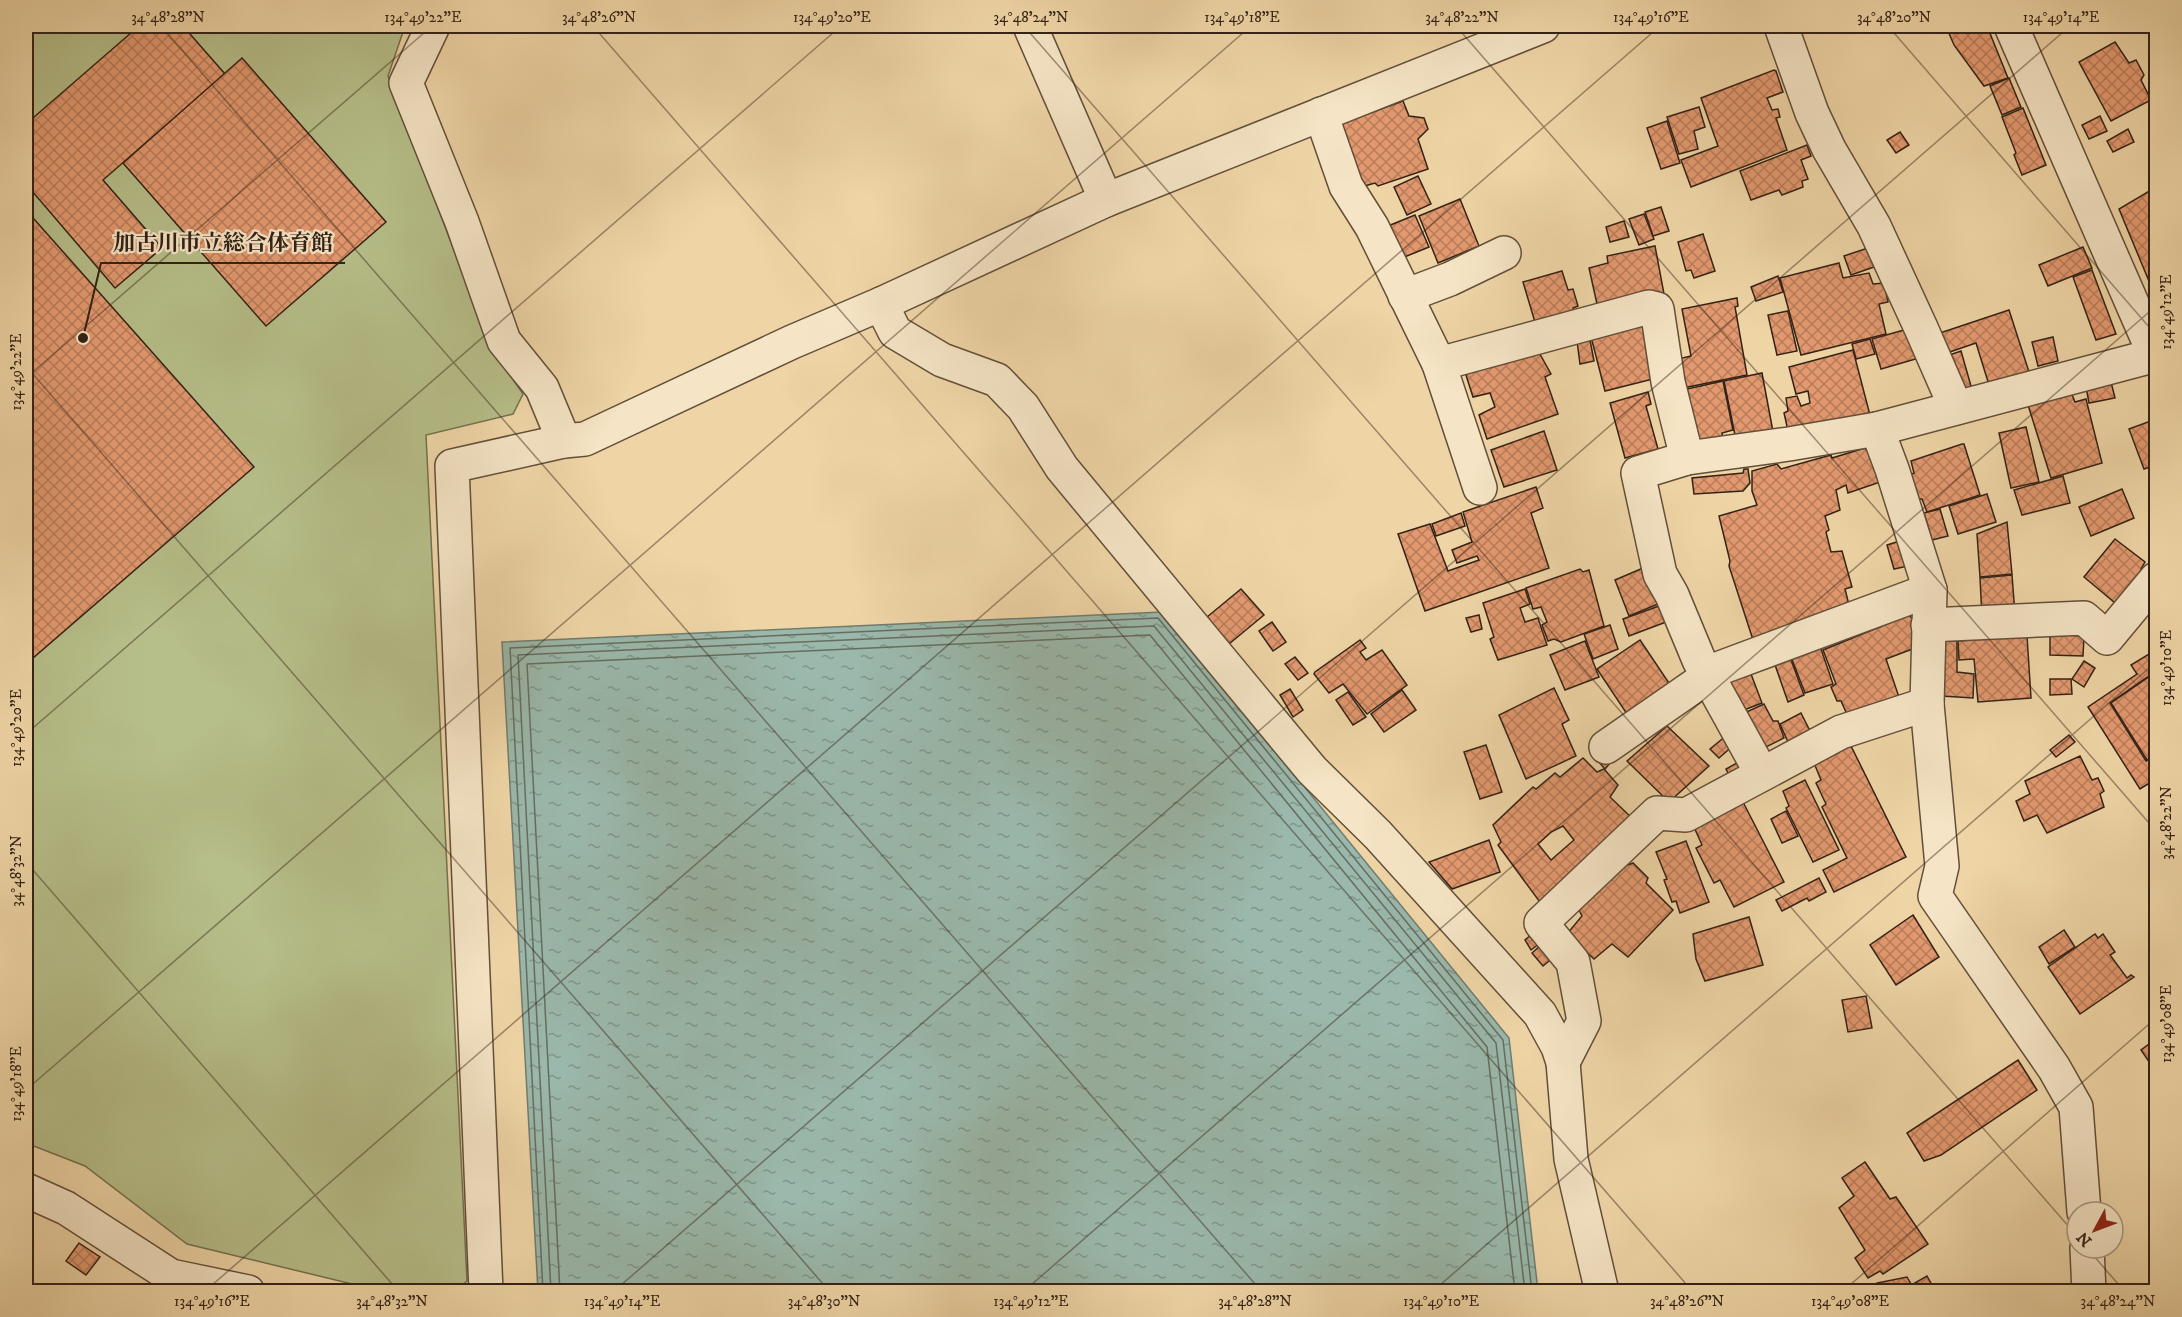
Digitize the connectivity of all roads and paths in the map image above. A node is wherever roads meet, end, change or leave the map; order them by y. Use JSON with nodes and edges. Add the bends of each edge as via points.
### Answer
{"nodes":[{"id":1,"x":433,"y":26,"type":"edge"},
{"id":2,"x":1030,"y":26,"type":"edge"},
{"id":3,"x":1543,"y":26,"type":"edge"},
{"id":4,"x":1781,"y":26,"type":"edge"},
{"id":5,"x":2011,"y":26,"type":"edge"},
{"id":6,"x":1321,"y":114,"type":"junction"},
{"id":7,"x":1106,"y":200,"type":"junction"},
{"id":8,"x":1504,"y":253,"type":"dead end"},
{"id":9,"x":1406,"y":296,"type":"junction"},
{"id":10,"x":881,"y":304,"type":"junction"},
{"id":11,"x":2156,"y":356,"type":"edge"},
{"id":12,"x":1439,"y":364,"type":"junction"},
{"id":13,"x":1956,"y":408,"type":"junction"},
{"id":14,"x":1876,"y":429,"type":"junction"},
{"id":15,"x":564,"y":441,"type":"junction"},
{"id":16,"x":1687,"y":458,"type":"junction"},
{"id":17,"x":1480,"y":488,"type":"dead end"},
{"id":18,"x":2157,"y":579,"type":"edge"},
{"id":19,"x":1930,"y":590,"type":"junction"},
{"id":20,"x":1928,"y":625,"type":"junction"},
{"id":21,"x":1708,"y":675,"type":"junction"},
{"id":22,"x":1927,"y":704,"type":"junction"},
{"id":23,"x":1606,"y":747,"type":"dead end"},
{"id":24,"x":1762,"y":774,"type":"junction"},
{"id":25,"x":1563,"y":1062,"type":"junction"},
{"id":26,"x":26,"y":1190,"type":"edge"},
{"id":27,"x":2083,"y":1200,"type":"edge"},
{"id":28,"x":2087,"y":1260,"type":"edge"},
{"id":29,"x":245,"y":1291,"type":"edge"},
{"id":30,"x":486,"y":1292,"type":"edge"},
{"id":31,"x":1602,"y":1292,"type":"edge"},
{"id":32,"x":2089,"y":1292,"type":"edge"}],
"edges":[{"from":1,"to":15,"type":"street","via":[[406,83],[504,341],[542,388]]},
{"from":2,"to":7,"type":"street"},
{"from":3,"to":6,"type":"street"},
{"from":4,"to":13,"type":"street","via":[[1812,112],[1874,226]]},
{"from":5,"to":11,"type":"street"},
{"from":6,"to":7,"type":"street"},
{"from":6,"to":9,"type":"street","via":[[1346,186],[1372,227]]},
{"from":7,"to":10,"type":"street"},
{"from":8,"to":9,"type":"street"},
{"from":9,"to":12,"type":"street"},
{"from":10,"to":15,"type":"street","via":[[585,439]]},
{"from":10,"to":25,"type":"street","via":[[895,332],[942,360],[997,380],[1023,407],[1062,468],[1312,770],[1377,835],[1540,1014]]},
{"from":11,"to":13,"type":"street"},
{"from":12,"to":16,"type":"street","via":[[1649,307],[1657,309],[1668,382]]},
{"from":12,"to":17,"type":"street"},
{"from":13,"to":14,"type":"street"},
{"from":14,"to":16,"type":"street"},
{"from":14,"to":19,"type":"street"},
{"from":15,"to":30,"type":"street","via":[[452,466]]},
{"from":16,"to":21,"type":"street","via":[[1638,473],[1660,574]]},
{"from":18,"to":20,"type":"street","via":[[2107,638],[2084,618]]},
{"from":19,"to":20,"type":"street"},
{"from":19,"to":21,"type":"street"},
{"from":20,"to":22,"type":"street"},
{"from":21,"to":23,"type":"street"},
{"from":21,"to":24,"type":"street"},
{"from":22,"to":24,"type":"street","via":[[1841,732]]},
{"from":22,"to":27,"type":"street","via":[[1942,866],[1935,896],[2054,1068],[2076,1107]]},
{"from":24,"to":25,"type":"street","via":[[1686,815],[1657,813],[1541,923],[1573,962],[1584,1021]]},
{"from":25,"to":31,"type":"street","via":[[1571,1159]]},
{"from":26,"to":29,"type":"street","via":[[66,1208],[171,1276]]},
{"from":28,"to":32,"type":"street"}]}
